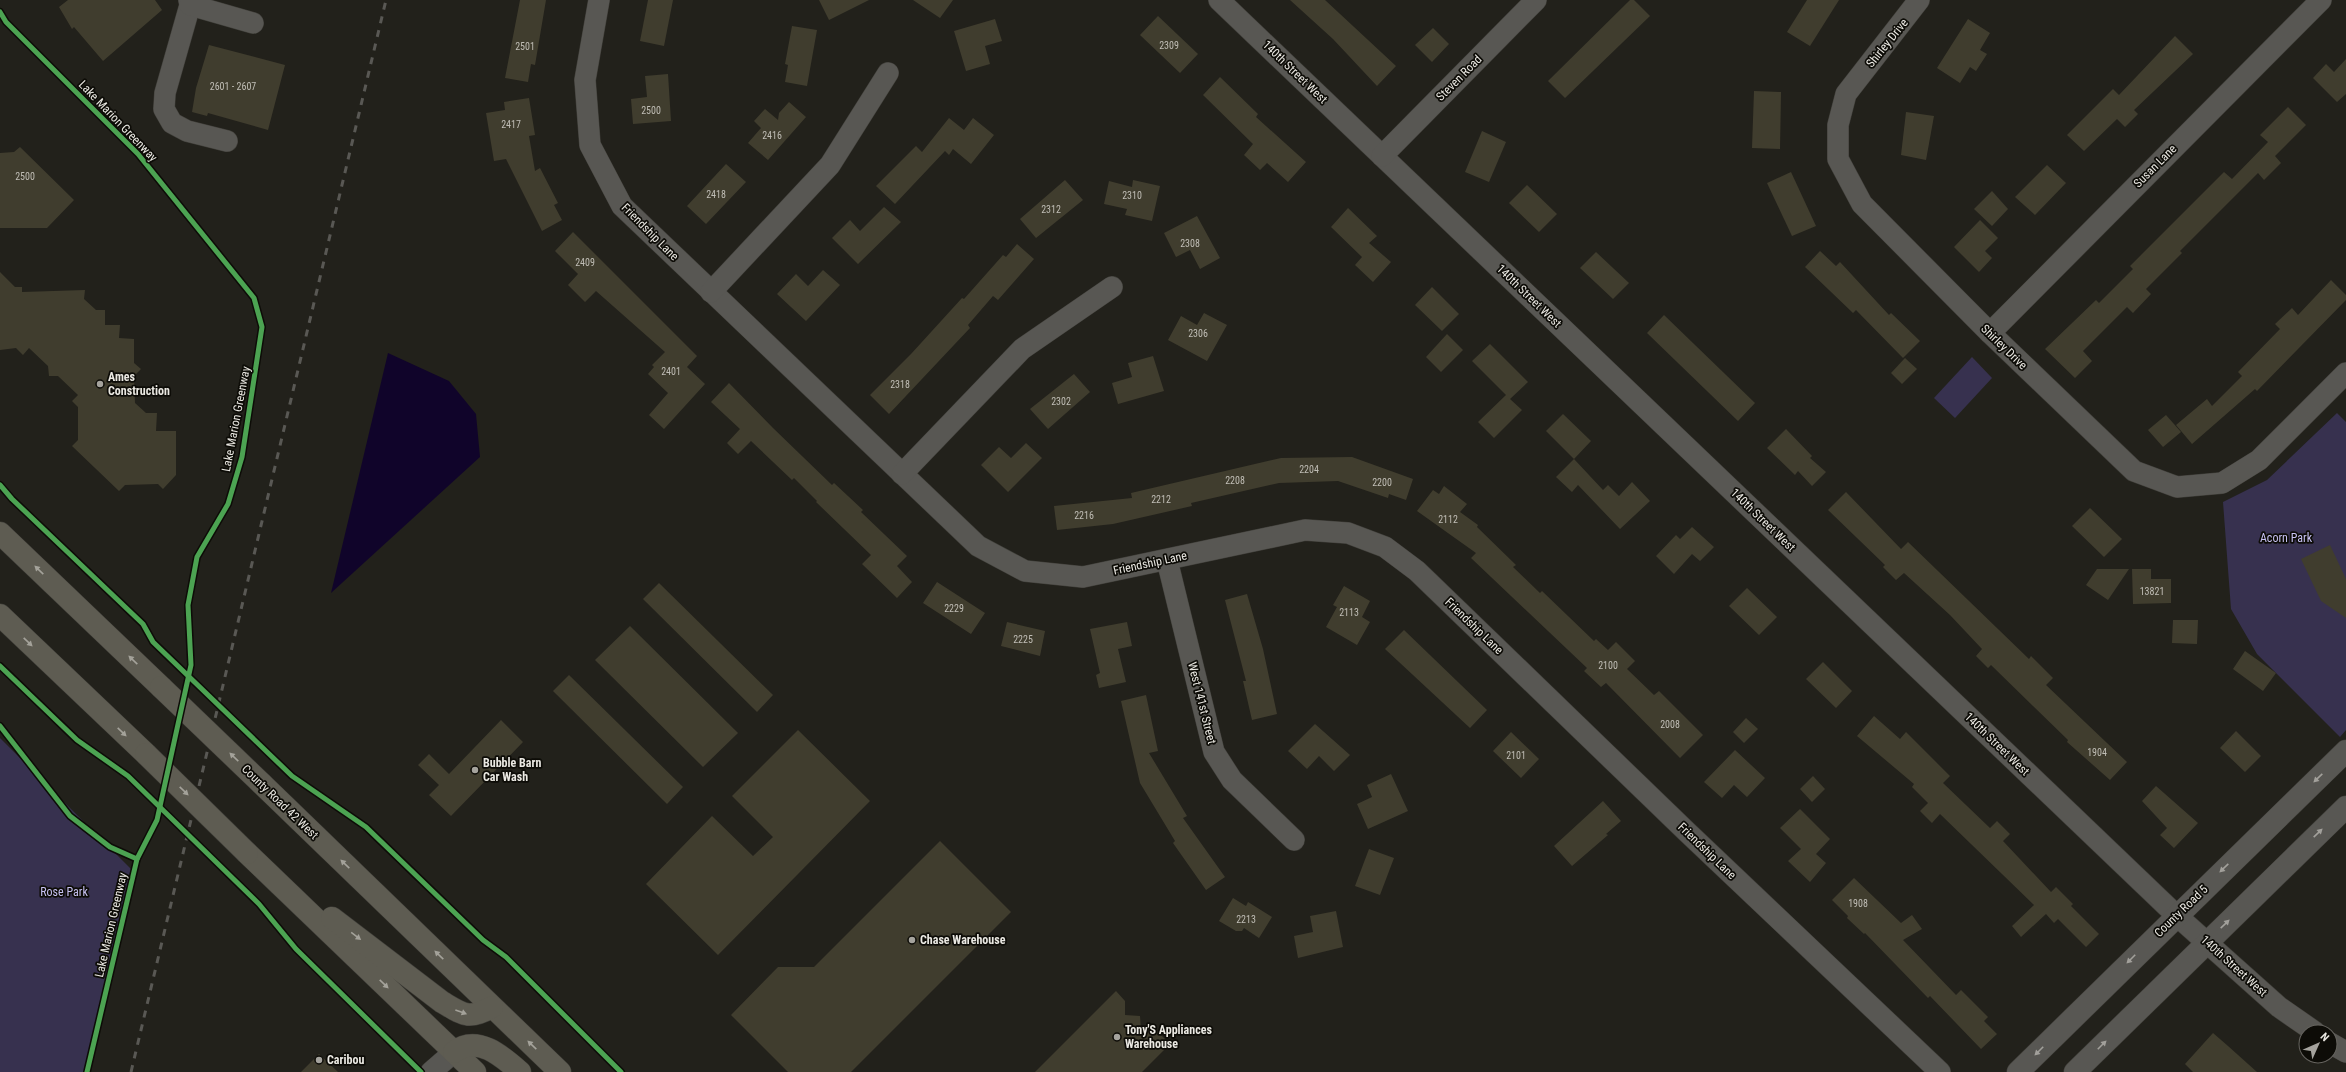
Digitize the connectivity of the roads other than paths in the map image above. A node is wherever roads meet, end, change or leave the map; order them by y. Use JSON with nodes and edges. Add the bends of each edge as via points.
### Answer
{"nodes":[{"id":1,"x":599,"y":0,"type":"edge"},
{"id":2,"x":1219,"y":0,"type":"edge"},
{"id":3,"x":1536,"y":0,"type":"edge"},
{"id":4,"x":1919,"y":0,"type":"edge"},
{"id":5,"x":2321,"y":0,"type":"edge"},
{"id":6,"x":189,"y":3,"type":"edge"},
{"id":7,"x":253,"y":23,"type":"dead end"},
{"id":8,"x":888,"y":73,"type":"dead end"},
{"id":9,"x":227,"y":141,"type":"dead end"},
{"id":10,"x":1382,"y":156,"type":"junction"},
{"id":11,"x":1112,"y":287,"type":"dead end"},
{"id":12,"x":711,"y":292,"type":"junction"},
{"id":13,"x":1990,"y":333,"type":"junction"},
{"id":14,"x":2346,"y":372,"type":"edge"},
{"id":15,"x":902,"y":474,"type":"junction"},
{"id":16,"x":0,"y":533,"type":"edge"},
{"id":17,"x":1167,"y":560,"type":"junction"},
{"id":18,"x":0,"y":616,"type":"edge"},
{"id":19,"x":2346,"y":751,"type":"edge"},
{"id":20,"x":2346,"y":807,"type":"edge"},
{"id":21,"x":1294,"y":840,"type":"dead end"},
{"id":22,"x":247,"y":853,"type":"junction"},
{"id":23,"x":2176,"y":915,"type":"junction"},
{"id":24,"x":2207,"y":941,"type":"junction"},
{"id":25,"x":492,"y":1007,"type":"junction"},
{"id":26,"x":2303,"y":1024,"type":"edge"},
{"id":27,"x":454,"y":1052,"type":"junction"},
{"id":28,"x":431,"y":1072,"type":"edge"},
{"id":29,"x":475,"y":1072,"type":"edge"},
{"id":30,"x":520,"y":1072,"type":"edge"},
{"id":31,"x":560,"y":1072,"type":"edge"},
{"id":32,"x":1940,"y":1072,"type":"edge"},
{"id":33,"x":2018,"y":1072,"type":"edge"},
{"id":34,"x":2075,"y":1072,"type":"edge"}],
"edges":[{"from":1,"to":12,"type":"street","name":"Friendship Lane","via":[[584,80],[590,145],[622,206]]},
{"from":2,"to":10,"type":"street","name":"140th Street West"},
{"from":3,"to":10,"type":"street","name":"Steven Road"},
{"from":4,"to":13,"type":"street","name":"Shirley Drive","via":[[1846,94],[1838,125],[1838,159],[1862,204]]},
{"from":5,"to":13,"type":"street","name":"Susan Lane"},
{"from":6,"to":7,"type":"street"},
{"from":6,"to":9,"type":"street","via":[[165,93],[164,109],[172,123],[187,131]]},
{"from":8,"to":12,"type":"street","via":[[830,165]]},
{"from":10,"to":23,"type":"street","name":"140th Street West"},
{"from":11,"to":15,"type":"street","via":[[1022,349]]},
{"from":12,"to":15,"type":"street","name":"Friendship Lane"},
{"from":13,"to":14,"type":"street","name":"Shirley Drive","via":[[2134,471],[2177,487],[2222,483],[2259,460]]},
{"from":15,"to":17,"type":"street","name":"Friendship Lane","via":[[978,546],[1025,571],[1083,577]]},
{"from":25,"to":16,"type":"highway","name":"County Road 42 West","one_way":true,"bridge":true},
{"from":17,"to":21,"type":"street","name":"West 141st Street","via":[[1214,752],[1232,780]]},
{"from":17,"to":32,"type":"street","name":"Friendship Lane","via":[[1305,530],[1348,533],[1385,547],[1417,571]]},
{"from":18,"to":22,"type":"highway","one_way":true,"bridge":true},
{"from":19,"to":23,"type":"main road","name":"County Road 5","one_way":true},
{"from":24,"to":20,"type":"main road","one_way":true},
{"from":22,"to":25,"type":"highway","one_way":true,"via":[[442,1002],[462,1014],[478,1015]]},
{"from":22,"to":27,"type":"highway","one_way":true},
{"from":23,"to":24,"type":"street","name":"140th Street West"},
{"from":23,"to":33,"type":"main road","name":"County Road 5","one_way":true},
{"from":24,"to":26,"type":"street","name":"140th Street West","via":[[2279,1007]]},
{"from":34,"to":24,"type":"main road","one_way":true},
{"from":31,"to":25,"type":"highway","name":"County Road 42 West","one_way":true},
{"from":27,"to":28,"type":"street"},
{"from":27,"to":29,"type":"highway"},
{"from":27,"to":30,"type":"highway","via":[[461,1046],[471,1044],[502,1056]]}]}
